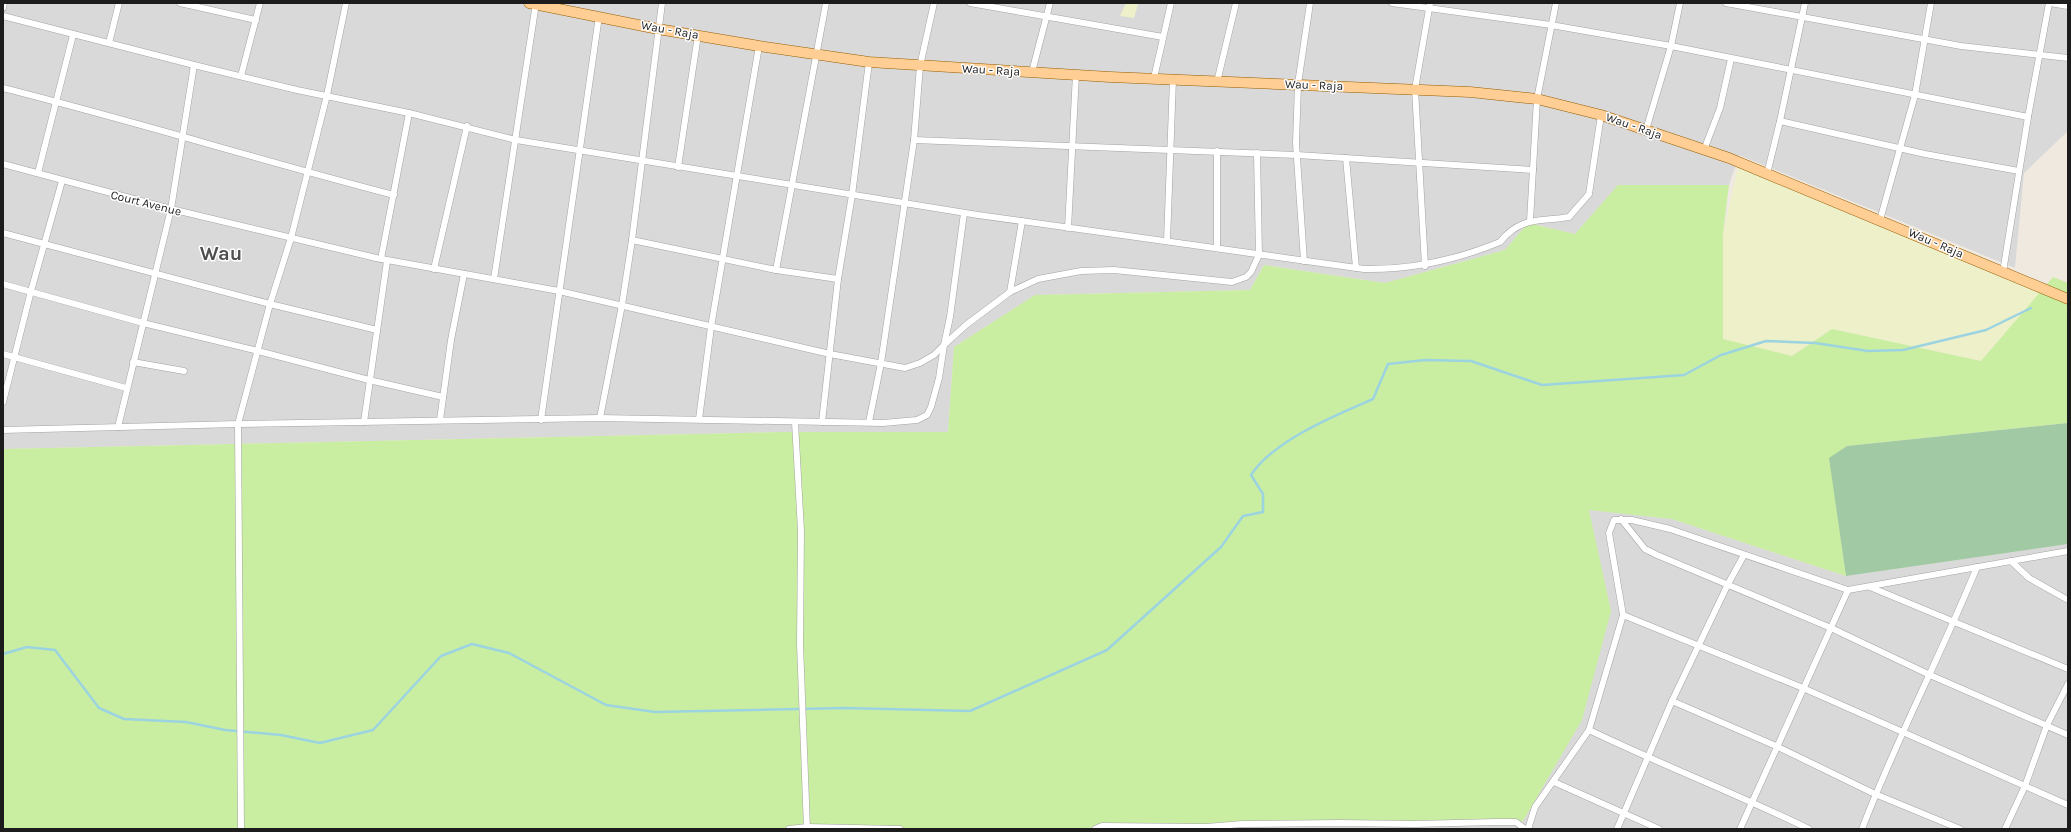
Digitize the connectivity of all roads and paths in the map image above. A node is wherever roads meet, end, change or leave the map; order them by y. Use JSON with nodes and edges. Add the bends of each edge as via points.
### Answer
{"nodes":[{"id":1,"x":4,"y":3,"type":"edge"},
{"id":2,"x":119,"y":3,"type":"edge"},
{"id":3,"x":180,"y":3,"type":"edge"},
{"id":4,"x":260,"y":3,"type":"edge"},
{"id":5,"x":346,"y":3,"type":"edge"},
{"id":6,"x":534,"y":3,"type":"edge"},
{"id":7,"x":662,"y":3,"type":"edge"},
{"id":8,"x":826,"y":3,"type":"edge"},
{"id":9,"x":934,"y":3,"type":"edge"},
{"id":10,"x":970,"y":3,"type":"edge"},
{"id":11,"x":1050,"y":3,"type":"edge"},
{"id":12,"x":1171,"y":3,"type":"edge"},
{"id":13,"x":1236,"y":3,"type":"edge"},
{"id":14,"x":1310,"y":3,"type":"edge"},
{"id":15,"x":1392,"y":3,"type":"edge"},
{"id":16,"x":1556,"y":3,"type":"edge"},
{"id":17,"x":1680,"y":3,"type":"edge"},
{"id":18,"x":1726,"y":3,"type":"edge"},
{"id":19,"x":1805,"y":3,"type":"edge"},
{"id":20,"x":1931,"y":3,"type":"edge"},
{"id":21,"x":2050,"y":3,"type":"edge"},
{"id":22,"x":1429,"y":6,"type":"edge"},
{"id":23,"x":2068,"y":6,"type":"edge"},
{"id":24,"x":3,"y":8,"type":"edge"},
{"id":25,"x":3,"y":16,"type":"edge"},
{"id":26,"x":599,"y":16,"type":"junction"},
{"id":27,"x":1047,"y":16,"type":"junction"},
{"id":28,"x":1802,"y":18,"type":"junction"},
{"id":29,"x":256,"y":20,"type":"junction"},
{"id":30,"x":1551,"y":25,"type":"junction"},
{"id":31,"x":658,"y":29,"type":"junction"},
{"id":32,"x":73,"y":35,"type":"junction"},
{"id":33,"x":698,"y":35,"type":"junction"},
{"id":34,"x":1163,"y":37,"type":"junction"},
{"id":35,"x":1924,"y":39,"type":"junction"},
{"id":36,"x":109,"y":43,"type":"junction"},
{"id":37,"x":759,"y":46,"type":"junction"},
{"id":38,"x":1671,"y":46,"type":"junction"},
{"id":39,"x":817,"y":54,"type":"junction"},
{"id":40,"x":2038,"y":54,"type":"junction"},
{"id":41,"x":2068,"y":58,"type":"edge"},
{"id":42,"x":1731,"y":59,"type":"junction"},
{"id":43,"x":869,"y":62,"type":"junction"},
{"id":44,"x":194,"y":65,"type":"junction"},
{"id":45,"x":920,"y":66,"type":"junction"},
{"id":46,"x":1791,"y":71,"type":"junction"},
{"id":47,"x":1032,"y":72,"type":"junction"},
{"id":48,"x":1076,"y":74,"type":"junction"},
{"id":49,"x":241,"y":76,"type":"junction"},
{"id":50,"x":1154,"y":78,"type":"junction"},
{"id":51,"x":1173,"y":79,"type":"junction"},
{"id":52,"x":1217,"y":82,"type":"junction"},
{"id":53,"x":1298,"y":84,"type":"junction"},
{"id":54,"x":3,"y":88,"type":"edge"},
{"id":55,"x":1415,"y":89,"type":"junction"},
{"id":56,"x":1915,"y":94,"type":"junction"},
{"id":57,"x":327,"y":95,"type":"junction"},
{"id":58,"x":1537,"y":99,"type":"junction"},
{"id":59,"x":56,"y":101,"type":"junction"},
{"id":60,"x":409,"y":112,"type":"junction"},
{"id":61,"x":1601,"y":115,"type":"junction"},
{"id":62,"x":2028,"y":117,"type":"junction"},
{"id":63,"x":1780,"y":121,"type":"junction"},
{"id":64,"x":467,"y":126,"type":"junction"},
{"id":65,"x":1646,"y":130,"type":"junction"},
{"id":66,"x":183,"y":135,"type":"junction"},
{"id":67,"x":516,"y":140,"type":"junction"},
{"id":68,"x":914,"y":140,"type":"junction"},
{"id":69,"x":1073,"y":147,"type":"junction"},
{"id":70,"x":1901,"y":148,"type":"junction"},
{"id":71,"x":1170,"y":149,"type":"junction"},
{"id":72,"x":580,"y":150,"type":"junction"},
{"id":73,"x":1704,"y":150,"type":"junction"},
{"id":74,"x":1217,"y":151,"type":"junction"},
{"id":75,"x":1258,"y":153,"type":"junction"},
{"id":76,"x":1297,"y":155,"type":"junction"},
{"id":77,"x":1346,"y":158,"type":"junction"},
{"id":78,"x":641,"y":161,"type":"junction"},
{"id":79,"x":1418,"y":163,"type":"junction"},
{"id":80,"x":3,"y":164,"type":"edge"},
{"id":81,"x":678,"y":167,"type":"junction"},
{"id":82,"x":1533,"y":170,"type":"junction"},
{"id":83,"x":307,"y":172,"type":"junction"},
{"id":84,"x":2019,"y":172,"type":"junction"},
{"id":85,"x":38,"y":173,"type":"junction"},
{"id":86,"x":1767,"y":174,"type":"junction"},
{"id":87,"x":738,"y":176,"type":"junction"},
{"id":88,"x":62,"y":181,"type":"junction"},
{"id":89,"x":792,"y":185,"type":"junction"},
{"id":90,"x":394,"y":195,"type":"junction"},
{"id":91,"x":852,"y":195,"type":"junction"},
{"id":92,"x":903,"y":203,"type":"junction"},
{"id":93,"x":171,"y":209,"type":"junction"},
{"id":94,"x":964,"y":213,"type":"junction"},
{"id":95,"x":1880,"y":220,"type":"junction"},
{"id":96,"x":1530,"y":221,"type":"junction"},
{"id":97,"x":1022,"y":222,"type":"junction"},
{"id":98,"x":1068,"y":228,"type":"junction"},
{"id":99,"x":3,"y":233,"type":"edge"},
{"id":100,"x":291,"y":238,"type":"junction"},
{"id":101,"x":632,"y":240,"type":"junction"},
{"id":102,"x":1167,"y":241,"type":"junction"},
{"id":103,"x":46,"y":244,"type":"junction"},
{"id":104,"x":1216,"y":248,"type":"junction"},
{"id":105,"x":1259,"y":255,"type":"junction"},
{"id":106,"x":381,"y":259,"type":"junction"},
{"id":107,"x":723,"y":259,"type":"junction"},
{"id":108,"x":387,"y":260,"type":"junction"},
{"id":109,"x":1304,"y":261,"type":"junction"},
{"id":110,"x":1425,"y":266,"type":"junction"},
{"id":111,"x":1356,"y":268,"type":"junction"},
{"id":112,"x":434,"y":269,"type":"junction"},
{"id":113,"x":776,"y":270,"type":"junction"},
{"id":114,"x":2003,"y":272,"type":"junction"},
{"id":115,"x":156,"y":274,"type":"junction"},
{"id":116,"x":464,"y":274,"type":"junction"},
{"id":117,"x":494,"y":279,"type":"junction"},
{"id":118,"x":838,"y":279,"type":"junction"},
{"id":119,"x":3,"y":284,"type":"edge"},
{"id":120,"x":31,"y":291,"type":"junction"},
{"id":121,"x":559,"y":291,"type":"junction"},
{"id":122,"x":1010,"y":292,"type":"junction"},
{"id":123,"x":2068,"y":299,"type":"edge"},
{"id":124,"x":270,"y":304,"type":"junction"},
{"id":125,"x":622,"y":305,"type":"junction"},
{"id":126,"x":142,"y":324,"type":"junction"},
{"id":127,"x":711,"y":327,"type":"junction"},
{"id":128,"x":377,"y":330,"type":"junction"},
{"id":129,"x":944,"y":345,"type":"junction"},
{"id":130,"x":258,"y":351,"type":"junction"},
{"id":131,"x":3,"y":354,"type":"edge"},
{"id":132,"x":830,"y":354,"type":"junction"},
{"id":133,"x":15,"y":357,"type":"junction"},
{"id":134,"x":133,"y":362,"type":"junction"},
{"id":135,"x":881,"y":363,"type":"junction"},
{"id":136,"x":184,"y":371,"type":"dead end"},
{"id":137,"x":369,"y":380,"type":"junction"},
{"id":138,"x":126,"y":388,"type":"junction"},
{"id":139,"x":443,"y":397,"type":"junction"},
{"id":140,"x":3,"y":402,"type":"edge"},
{"id":141,"x":600,"y":418,"type":"junction"},
{"id":142,"x":699,"y":419,"type":"junction"},
{"id":143,"x":440,"y":420,"type":"junction"},
{"id":144,"x":541,"y":420,"type":"junction"},
{"id":145,"x":364,"y":422,"type":"junction"},
{"id":146,"x":795,"y":422,"type":"junction"},
{"id":147,"x":822,"y":422,"type":"junction"},
{"id":148,"x":869,"y":422,"type":"junction"},
{"id":149,"x":238,"y":424,"type":"junction"},
{"id":150,"x":118,"y":426,"type":"junction"},
{"id":151,"x":3,"y":430,"type":"edge"},
{"id":152,"x":1621,"y":519,"type":"junction"},
{"id":153,"x":2068,"y":551,"type":"edge"},
{"id":154,"x":1744,"y":555,"type":"junction"},
{"id":155,"x":2011,"y":561,"type":"junction"},
{"id":156,"x":1977,"y":567,"type":"junction"},
{"id":157,"x":1728,"y":584,"type":"junction"},
{"id":158,"x":1869,"y":586,"type":"junction"},
{"id":159,"x":1848,"y":590,"type":"junction"},
{"id":160,"x":2068,"y":600,"type":"edge"},
{"id":161,"x":1624,"y":615,"type":"junction"},
{"id":162,"x":1955,"y":621,"type":"junction"},
{"id":163,"x":1831,"y":628,"type":"junction"},
{"id":164,"x":1699,"y":645,"type":"junction"},
{"id":165,"x":2068,"y":669,"type":"edge"},
{"id":166,"x":1930,"y":675,"type":"junction"},
{"id":167,"x":2068,"y":684,"type":"edge"},
{"id":168,"x":1803,"y":688,"type":"junction"},
{"id":169,"x":1672,"y":701,"type":"junction"},
{"id":170,"x":2047,"y":725,"type":"junction"},
{"id":171,"x":1589,"y":730,"type":"junction"},
{"id":172,"x":1904,"y":733,"type":"junction"},
{"id":173,"x":2068,"y":735,"type":"edge"},
{"id":174,"x":1776,"y":746,"type":"junction"},
{"id":175,"x":1648,"y":758,"type":"junction"},
{"id":176,"x":1554,"y":782,"type":"junction"},
{"id":177,"x":2025,"y":786,"type":"junction"},
{"id":178,"x":1875,"y":794,"type":"junction"},
{"id":179,"x":1752,"y":801,"type":"junction"},
{"id":180,"x":2068,"y":805,"type":"edge"},
{"id":181,"x":1624,"y":812,"type":"junction"},
{"id":182,"x":1341,"y":826,"type":"edge"},
{"id":183,"x":807,"y":828,"type":"edge"},
{"id":184,"x":1206,"y":828,"type":"edge"},
{"id":185,"x":240,"y":829,"type":"edge"},
{"id":186,"x":789,"y":829,"type":"edge"},
{"id":187,"x":900,"y":829,"type":"edge"},
{"id":188,"x":1095,"y":829,"type":"edge"},
{"id":189,"x":1526,"y":829,"type":"edge"},
{"id":190,"x":1617,"y":829,"type":"edge"},
{"id":191,"x":1659,"y":829,"type":"edge"},
{"id":192,"x":1740,"y":829,"type":"edge"},
{"id":193,"x":1809,"y":829,"type":"edge"},
{"id":194,"x":1862,"y":829,"type":"edge"},
{"id":195,"x":1960,"y":829,"type":"edge"},
{"id":196,"x":2005,"y":829,"type":"edge"}],
"edges":[{"from":1,"to":24,"type":"street"},
{"from":2,"to":36,"type":"street"},
{"from":3,"to":29,"type":"street"},
{"from":4,"to":29,"type":"street"},
{"from":5,"to":57,"type":"street"},
{"from":6,"to":26,"type":"main road","name":"Wau - Raja"},
{"from":6,"to":67,"type":"street"},
{"from":7,"to":31,"type":"street"},
{"from":8,"to":39,"type":"street"},
{"from":9,"to":45,"type":"street"},
{"from":10,"to":27,"type":"street"},
{"from":11,"to":27,"type":"street"},
{"from":12,"to":34,"type":"street"},
{"from":13,"to":52,"type":"street"},
{"from":14,"to":53,"type":"street"},
{"from":15,"to":22,"type":"street"},
{"from":16,"to":30,"type":"street"},
{"from":17,"to":38,"type":"street"},
{"from":18,"to":28,"type":"street"},
{"from":19,"to":28,"type":"street"},
{"from":20,"to":35,"type":"street"},
{"from":21,"to":23,"type":"street"},
{"from":21,"to":40,"type":"street"},
{"from":22,"to":30,"type":"street"},
{"from":22,"to":55,"type":"street"},
{"from":25,"to":32,"type":"street"},
{"from":26,"to":31,"type":"main road","name":"Wau - Raja"},
{"from":26,"to":72,"type":"street"},
{"from":27,"to":34,"type":"street"},
{"from":27,"to":47,"type":"street"},
{"from":28,"to":35,"type":"street"},
{"from":28,"to":46,"type":"street"},
{"from":29,"to":49,"type":"street"},
{"from":30,"to":38,"type":"street"},
{"from":30,"to":58,"type":"street"},
{"from":31,"to":33,"type":"main road","name":"Wau - Raja"},
{"from":31,"to":78,"type":"street"},
{"from":32,"to":36,"type":"street"},
{"from":32,"to":59,"type":"street"},
{"from":33,"to":37,"type":"main road","name":"Wau - Raja"},
{"from":33,"to":81,"type":"street"},
{"from":34,"to":50,"type":"street"},
{"from":35,"to":40,"type":"street","via":[[1961,46]]},
{"from":35,"to":56,"type":"street"},
{"from":36,"to":44,"type":"street"},
{"from":37,"to":39,"type":"main road","name":"Wau - Raja"},
{"from":37,"to":87,"type":"street"},
{"from":38,"to":42,"type":"street"},
{"from":38,"to":65,"type":"street"},
{"from":39,"to":43,"type":"main road","name":"Wau - Raja"},
{"from":39,"to":89,"type":"street"},
{"from":40,"to":41,"type":"street"},
{"from":40,"to":62,"type":"street"},
{"from":42,"to":46,"type":"street"},
{"from":42,"to":73,"type":"street","via":[[1720,108]]},
{"from":43,"to":45,"type":"main road","name":"Wau - Raja"},
{"from":43,"to":91,"type":"street"},
{"from":44,"to":49,"type":"street"},
{"from":44,"to":66,"type":"street"},
{"from":45,"to":47,"type":"main road","name":"Wau - Raja"},
{"from":45,"to":68,"type":"street"},
{"from":46,"to":56,"type":"street"},
{"from":46,"to":63,"type":"street"},
{"from":47,"to":48,"type":"main road","name":"Wau - Raja"},
{"from":48,"to":50,"type":"main road","name":"Wau - Raja"},
{"from":48,"to":69,"type":"street"},
{"from":49,"to":57,"type":"street"},
{"from":50,"to":51,"type":"main road","name":"Wau - Raja"},
{"from":51,"to":52,"type":"main road","name":"Wau - Raja"},
{"from":51,"to":71,"type":"street"},
{"from":52,"to":53,"type":"main road","name":"Wau - Raja"},
{"from":53,"to":55,"type":"main road","name":"Wau - Raja"},
{"from":53,"to":76,"type":"street"},
{"from":54,"to":59,"type":"street"},
{"from":55,"to":58,"type":"main road","name":"Wau - Raja"},
{"from":55,"to":79,"type":"street"},
{"from":56,"to":62,"type":"street"},
{"from":56,"to":70,"type":"street"},
{"from":57,"to":60,"type":"street"},
{"from":57,"to":83,"type":"street"},
{"from":58,"to":61,"type":"main road","name":"Wau - Raja"},
{"from":58,"to":82,"type":"street"},
{"from":59,"to":66,"type":"street"},
{"from":59,"to":85,"type":"street"},
{"from":60,"to":64,"type":"street"},
{"from":60,"to":90,"type":"street"},
{"from":61,"to":65,"type":"main road","name":"Wau - Raja"},
{"from":61,"to":96,"type":"street","via":[[1589,194],[1569,217]]},
{"from":62,"to":84,"type":"street"},
{"from":63,"to":70,"type":"street"},
{"from":63,"to":86,"type":"street"},
{"from":64,"to":67,"type":"street"},
{"from":64,"to":112,"type":"street"},
{"from":65,"to":73,"type":"main road","name":"Wau - Raja"},
{"from":66,"to":83,"type":"street"},
{"from":66,"to":93,"type":"street"},
{"from":67,"to":72,"type":"street"},
{"from":67,"to":117,"type":"street"},
{"from":68,"to":69,"type":"street"},
{"from":68,"to":92,"type":"street"},
{"from":69,"to":71,"type":"street"},
{"from":69,"to":98,"type":"street"},
{"from":70,"to":84,"type":"street"},
{"from":70,"to":95,"type":"street"},
{"from":71,"to":74,"type":"street"},
{"from":71,"to":102,"type":"street"},
{"from":72,"to":78,"type":"street"},
{"from":72,"to":121,"type":"street"},
{"from":73,"to":86,"type":"main road","name":"Wau - Raja"},
{"from":74,"to":75,"type":"street"},
{"from":74,"to":104,"type":"street"},
{"from":75,"to":76,"type":"street"},
{"from":75,"to":105,"type":"street"},
{"from":76,"to":77,"type":"street"},
{"from":76,"to":109,"type":"street"},
{"from":77,"to":79,"type":"street"},
{"from":77,"to":111,"type":"street"},
{"from":78,"to":81,"type":"street"},
{"from":78,"to":101,"type":"street"},
{"from":79,"to":82,"type":"street"},
{"from":79,"to":110,"type":"street"},
{"from":80,"to":85,"type":"street","name":"Court Avenue"},
{"from":81,"to":87,"type":"street"},
{"from":82,"to":96,"type":"street"},
{"from":83,"to":90,"type":"street"},
{"from":83,"to":100,"type":"street"},
{"from":84,"to":114,"type":"street"},
{"from":85,"to":88,"type":"street","name":"Court Avenue"},
{"from":86,"to":95,"type":"main road","name":"Wau - Raja"},
{"from":87,"to":89,"type":"street"},
{"from":87,"to":107,"type":"street"},
{"from":88,"to":93,"type":"street","name":"Court Avenue"},
{"from":88,"to":103,"type":"street"},
{"from":89,"to":91,"type":"street"},
{"from":89,"to":113,"type":"street"},
{"from":90,"to":106,"type":"street"},
{"from":91,"to":92,"type":"street"},
{"from":91,"to":118,"type":"street"},
{"from":92,"to":94,"type":"street"},
{"from":92,"to":135,"type":"street"},
{"from":93,"to":100,"type":"street","name":"Court Avenue"},
{"from":93,"to":115,"type":"street"},
{"from":94,"to":97,"type":"street"},
{"from":94,"to":129,"type":"street"},
{"from":95,"to":114,"type":"main road","name":"Wau - Raja"},
{"from":96,"to":110,"type":"street","via":[[1519,224],[1500,242]]},
{"from":97,"to":98,"type":"street"},
{"from":97,"to":122,"type":"street"},
{"from":98,"to":102,"type":"street"},
{"from":99,"to":103,"type":"street"},
{"from":100,"to":106,"type":"street","name":"Court Avenue"},
{"from":100,"to":124,"type":"street"},
{"from":101,"to":107,"type":"street"},
{"from":101,"to":125,"type":"street"},
{"from":102,"to":104,"type":"street"},
{"from":103,"to":115,"type":"street"},
{"from":103,"to":120,"type":"street"},
{"from":104,"to":105,"type":"street"},
{"from":105,"to":109,"type":"street"},
{"from":105,"to":122,"type":"street","name":"Court Avenue","via":[[1246,277],[1232,282],[1114,270],[1081,271],[1038,279]]},
{"from":106,"to":108,"type":"street","name":"Court Avenue"},
{"from":107,"to":113,"type":"street"},
{"from":107,"to":127,"type":"street"},
{"from":108,"to":112,"type":"street","name":"Court Avenue"},
{"from":108,"to":128,"type":"street"},
{"from":109,"to":111,"type":"street"},
{"from":110,"to":111,"type":"street","via":[[1394,270]]},
{"from":112,"to":116,"type":"street","name":"Court Avenue"},
{"from":113,"to":118,"type":"street"},
{"from":114,"to":123,"type":"main road","name":"Wau - Raja"},
{"from":115,"to":124,"type":"street"},
{"from":115,"to":126,"type":"street"},
{"from":116,"to":117,"type":"street","name":"Court Avenue"},
{"from":116,"to":139,"type":"street"},
{"from":117,"to":121,"type":"street","name":"Court Avenue"},
{"from":118,"to":132,"type":"street"},
{"from":119,"to":120,"type":"street"},
{"from":120,"to":126,"type":"street"},
{"from":120,"to":133,"type":"street"},
{"from":121,"to":125,"type":"street","name":"Court Avenue"},
{"from":121,"to":144,"type":"street"},
{"from":122,"to":129,"type":"street","name":"Court Avenue"},
{"from":124,"to":128,"type":"street"},
{"from":124,"to":130,"type":"street"},
{"from":125,"to":127,"type":"street","name":"Court Avenue"},
{"from":125,"to":141,"type":"street"},
{"from":126,"to":130,"type":"street"},
{"from":126,"to":134,"type":"street"},
{"from":127,"to":132,"type":"street","name":"Court Avenue"},
{"from":127,"to":142,"type":"street"},
{"from":128,"to":137,"type":"street"},
{"from":129,"to":135,"type":"street","name":"Court Avenue","via":[[934,355],[905,368]]},
{"from":129,"to":148,"type":"street","via":[[939,378],[927,415],[905,422]]},
{"from":130,"to":137,"type":"street"},
{"from":130,"to":149,"type":"street"},
{"from":131,"to":133,"type":"street"},
{"from":132,"to":135,"type":"street","name":"Court Avenue"},
{"from":132,"to":147,"type":"street"},
{"from":133,"to":138,"type":"street"},
{"from":133,"to":140,"type":"street"},
{"from":134,"to":136,"type":"street"},
{"from":134,"to":138,"type":"street"},
{"from":135,"to":148,"type":"street"},
{"from":137,"to":139,"type":"street"},
{"from":137,"to":145,"type":"street"},
{"from":138,"to":150,"type":"street"},
{"from":139,"to":143,"type":"street"},
{"from":141,"to":142,"type":"street"},
{"from":141,"to":144,"type":"street"},
{"from":142,"to":146,"type":"street"},
{"from":143,"to":144,"type":"street"},
{"from":143,"to":145,"type":"street"},
{"from":145,"to":149,"type":"street"},
{"from":146,"to":147,"type":"street"},
{"from":146,"to":183,"type":"street","via":[[801,531],[802,718]]},
{"from":147,"to":148,"type":"street"},
{"from":149,"to":150,"type":"street"},
{"from":149,"to":185,"type":"street"},
{"from":150,"to":151,"type":"street"},
{"from":152,"to":154,"type":"street","via":[[1670,529]]},
{"from":152,"to":157,"type":"street","via":[[1645,549]]},
{"from":152,"to":161,"type":"street","via":[[1614,520],[1609,533]]},
{"from":153,"to":155,"type":"street"},
{"from":154,"to":157,"type":"street"},
{"from":154,"to":159,"type":"street"},
{"from":155,"to":156,"type":"street"},
{"from":155,"to":160,"type":"street","via":[[2029,578]]},
{"from":156,"to":158,"type":"street"},
{"from":156,"to":162,"type":"street"},
{"from":157,"to":163,"type":"street"},
{"from":157,"to":164,"type":"street"},
{"from":158,"to":159,"type":"street"},
{"from":158,"to":162,"type":"street"},
{"from":159,"to":163,"type":"street"},
{"from":161,"to":164,"type":"street"},
{"from":161,"to":171,"type":"street"},
{"from":162,"to":165,"type":"street"},
{"from":162,"to":166,"type":"street"},
{"from":163,"to":166,"type":"street"},
{"from":163,"to":168,"type":"street"},
{"from":164,"to":168,"type":"street"},
{"from":164,"to":169,"type":"street"},
{"from":166,"to":170,"type":"street"},
{"from":166,"to":172,"type":"street"},
{"from":167,"to":170,"type":"street"},
{"from":168,"to":172,"type":"street"},
{"from":168,"to":174,"type":"street"},
{"from":169,"to":174,"type":"street"},
{"from":169,"to":175,"type":"street"},
{"from":170,"to":173,"type":"street"},
{"from":170,"to":177,"type":"street"},
{"from":171,"to":175,"type":"street"},
{"from":171,"to":176,"type":"street"},
{"from":172,"to":177,"type":"street"},
{"from":172,"to":178,"type":"street"},
{"from":174,"to":178,"type":"street"},
{"from":174,"to":179,"type":"street"},
{"from":175,"to":179,"type":"street"},
{"from":175,"to":181,"type":"street"},
{"from":176,"to":181,"type":"street"},
{"from":176,"to":189,"type":"street","via":[[1535,808]]},
{"from":177,"to":180,"type":"street"},
{"from":177,"to":196,"type":"street"},
{"from":178,"to":194,"type":"street"},
{"from":178,"to":195,"type":"street"},
{"from":179,"to":192,"type":"street"},
{"from":179,"to":193,"type":"street"},
{"from":181,"to":190,"type":"street"},
{"from":181,"to":191,"type":"street"},
{"from":182,"to":184,"type":"street","via":[[1242,824]]},
{"from":182,"to":189,"type":"street","via":[[1516,822]]},
{"from":183,"to":186,"type":"street"},
{"from":183,"to":187,"type":"street"},
{"from":184,"to":188,"type":"street","via":[[1102,826]]}]}
